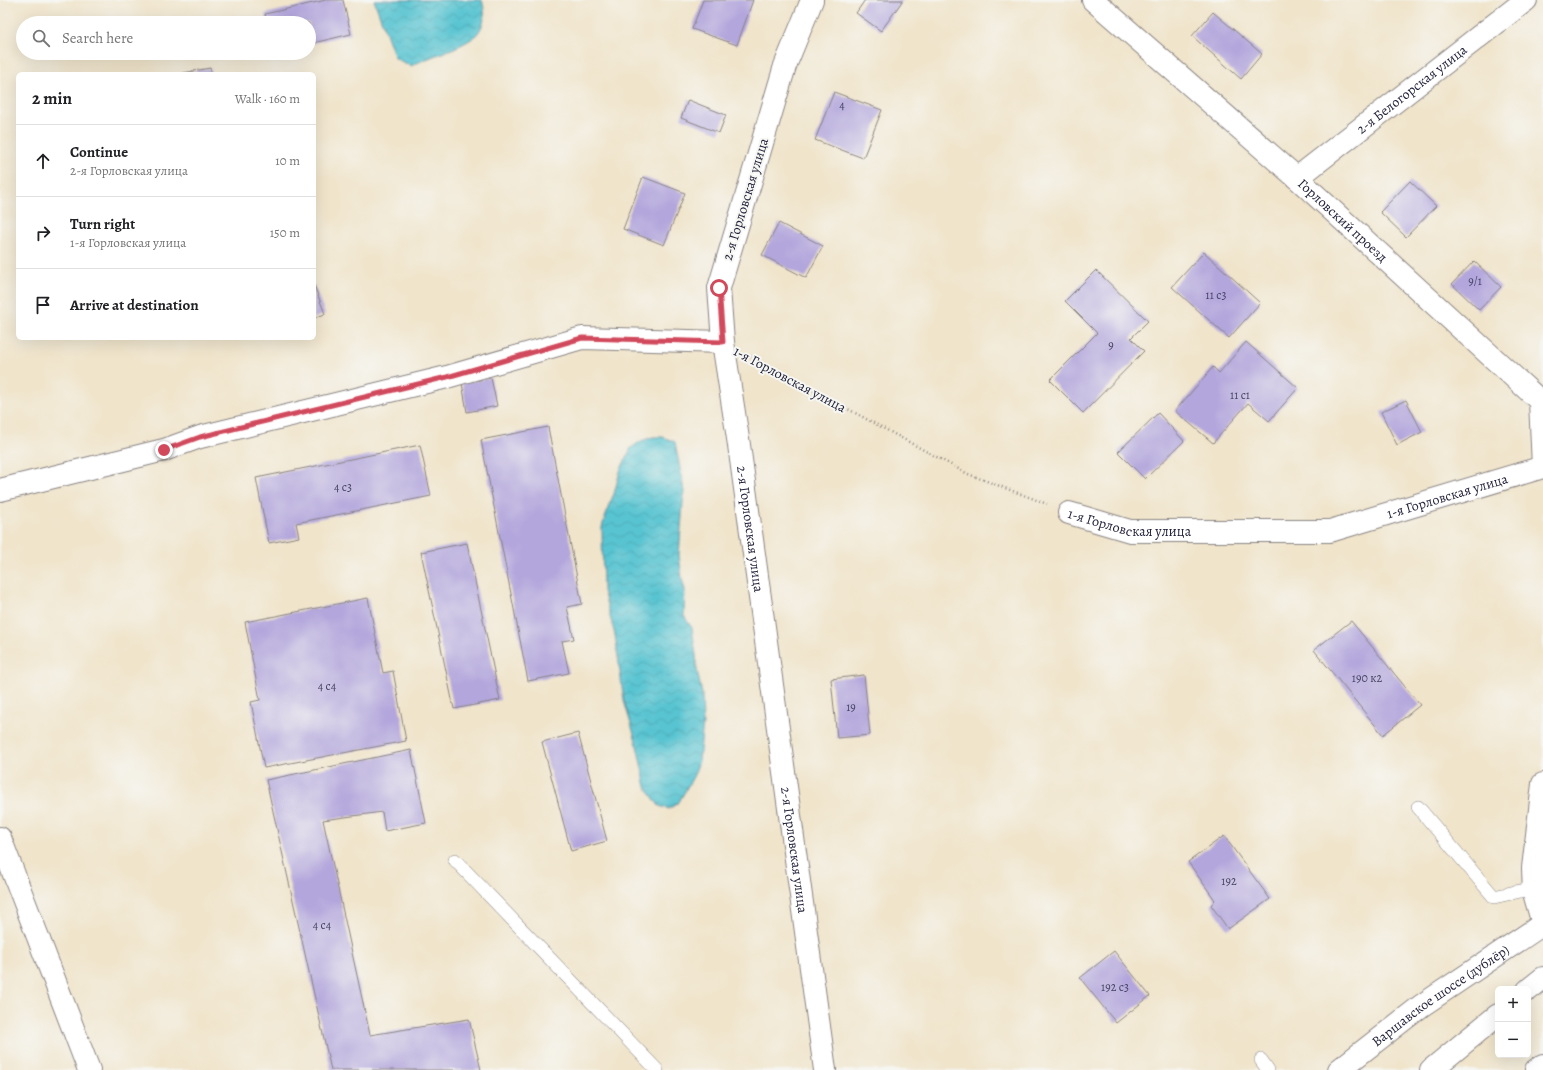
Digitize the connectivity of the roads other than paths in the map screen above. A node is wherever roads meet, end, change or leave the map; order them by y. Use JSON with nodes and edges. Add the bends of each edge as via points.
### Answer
{"nodes":[{"id":1,"x":812,"y":0,"type":"edge"},
{"id":2,"x":1093,"y":0,"type":"edge"},
{"id":3,"x":1526,"y":0,"type":"edge"},
{"id":4,"x":1297,"y":178,"type":"junction"},
{"id":5,"x":723,"y":342,"type":"junction"},
{"id":6,"x":1541,"y":400,"type":"edge"},
{"id":7,"x":1543,"y":467,"type":"edge"},
{"id":8,"x":0,"y":490,"type":"edge"},
{"id":9,"x":1069,"y":513,"type":"road end"},
{"id":10,"x":1543,"y":784,"type":"edge"},
{"id":11,"x":1418,"y":807,"type":"dead end"},
{"id":12,"x":0,"y":838,"type":"edge"},
{"id":13,"x":455,"y":860,"type":"dead end"},
{"id":14,"x":1533,"y":888,"type":"junction"},
{"id":15,"x":1543,"y":924,"type":"edge"},
{"id":16,"x":1543,"y":978,"type":"edge"},
{"id":17,"x":1531,"y":988,"type":"edge"},
{"id":18,"x":1495,"y":1017,"type":"edge"},
{"id":19,"x":1543,"y":1065,"type":"edge"},
{"id":20,"x":90,"y":1070,"type":"edge"},
{"id":21,"x":656,"y":1070,"type":"edge"},
{"id":22,"x":825,"y":1070,"type":"edge"},
{"id":23,"x":1339,"y":1070,"type":"edge"},
{"id":24,"x":1431,"y":1070,"type":"edge"},
{"id":25,"x":1536,"y":1070,"type":"edge"}],
"edges":[{"from":1,"to":5,"type":"street","name":"2-я Горловская улица","via":[[785,66],[719,288]]},
{"from":2,"to":4,"type":"street","name":"Горловский проезд"},
{"from":3,"to":4,"type":"street","name":"2-я Белогорская улица"},
{"from":4,"to":6,"type":"street","name":"Горловский проезд"},
{"from":5,"to":8,"type":"street","name":"1-я Горловская улица","via":[[582,338],[447,377],[200,437],[164,450]]},
{"from":5,"to":22,"type":"street","name":"2-я Горловская улица"},
{"from":6,"to":7,"type":"street","name":"Горловский проезд"},
{"from":7,"to":9,"type":"street","name":"1-я Горловская улица","via":[[1330,531],[1130,531]]},
{"from":10,"to":14,"type":"street"},
{"from":11,"to":14,"type":"lane","via":[[1494,897]]},
{"from":12,"to":20,"type":"street"},
{"from":13,"to":21,"type":"lane"},
{"from":14,"to":15,"type":"street"},
{"from":15,"to":23,"type":"street","name":"Варшавское шоссе (дублёр)","via":[[1420,1006]]},
{"from":16,"to":17,"type":"street"},
{"from":18,"to":24,"type":"street"},
{"from":19,"to":25,"type":"street"}]}
